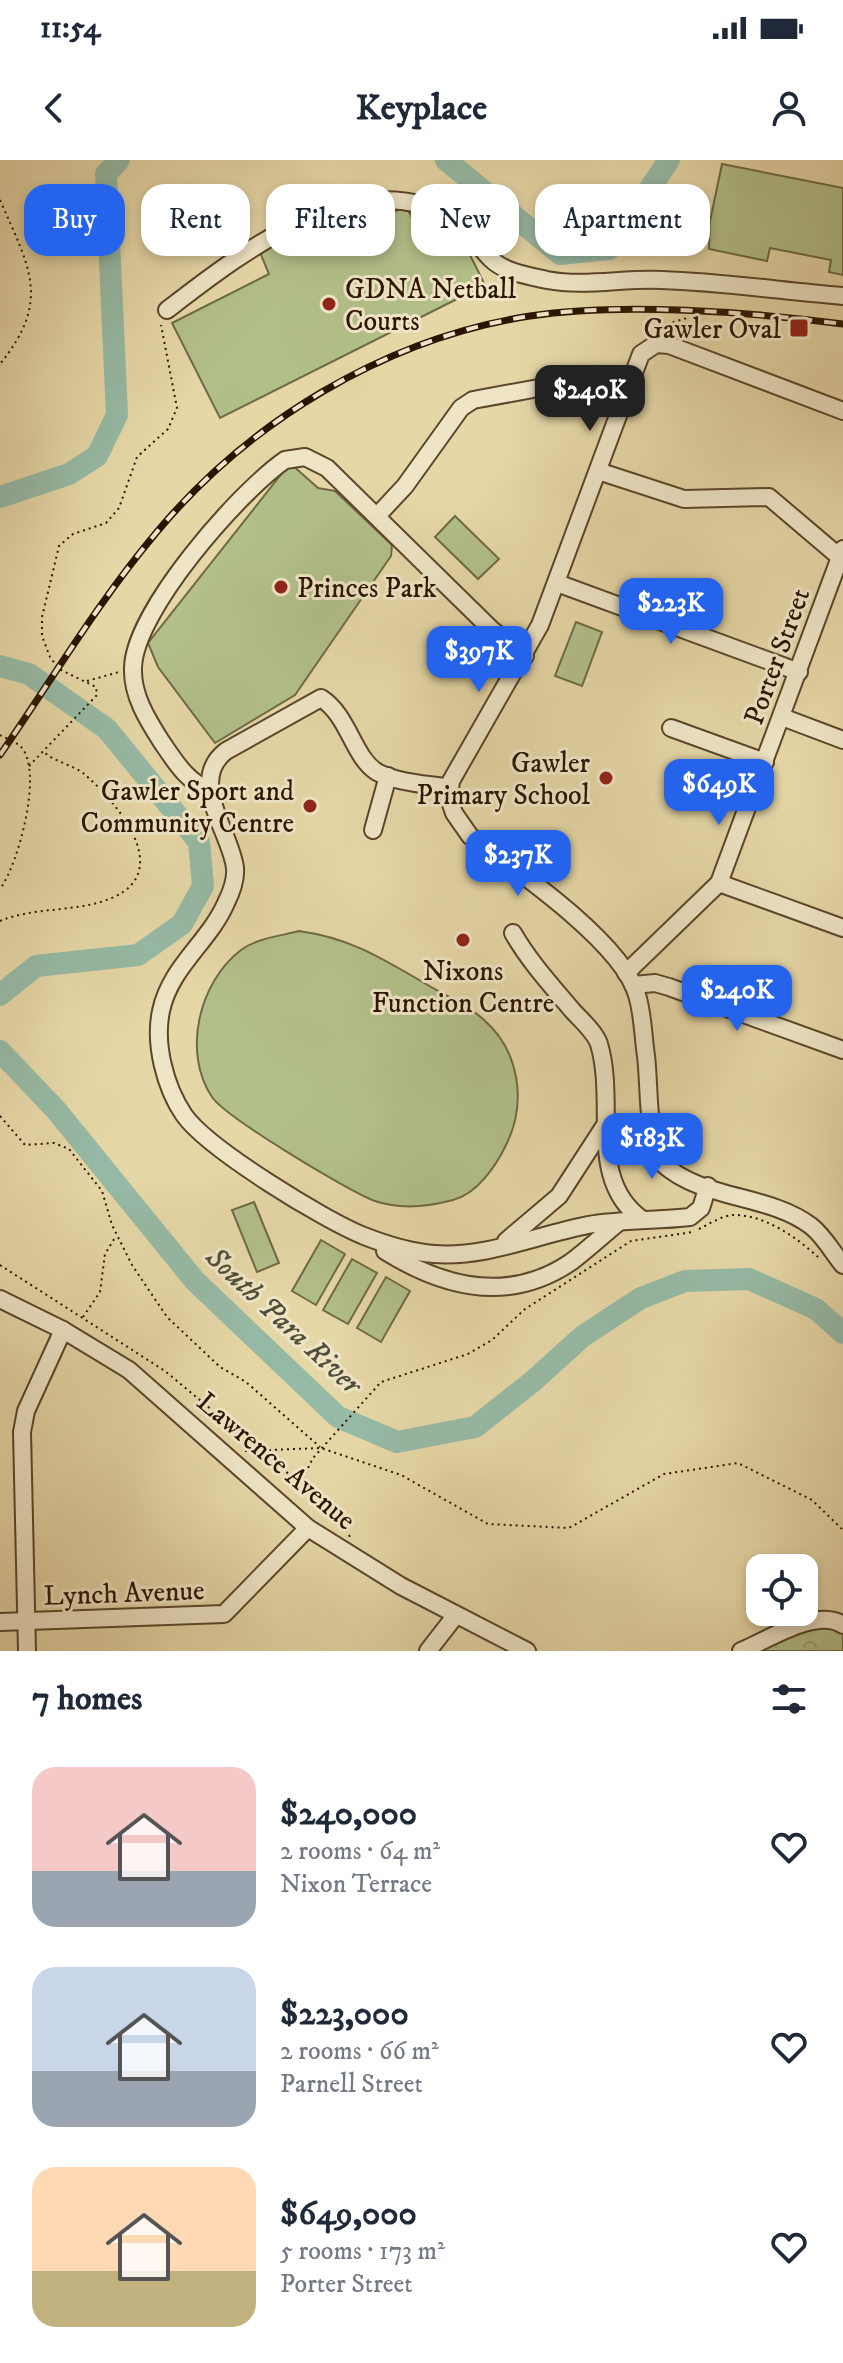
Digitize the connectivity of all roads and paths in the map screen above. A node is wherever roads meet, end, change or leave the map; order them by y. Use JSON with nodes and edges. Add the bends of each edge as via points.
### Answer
{"nodes":[{"id":1,"x":0,"y":200,"type":"edge"},
{"id":2,"x":843,"y":296,"type":"edge"},
{"id":3,"x":167,"y":310,"type":"joint"},
{"id":4,"x":687,"y":318,"type":"dead end"},
{"id":5,"x":666,"y":344,"type":"junction"},
{"id":6,"x":0,"y":364,"type":"edge"},
{"id":7,"x":544,"y":387,"type":"dead end"},
{"id":8,"x":843,"y":411,"type":"edge"},
{"id":9,"x":598,"y":471,"type":"junction"},
{"id":10,"x":377,"y":516,"type":"junction"},
{"id":11,"x":842,"y":556,"type":"edge"},
{"id":12,"x":557,"y":583,"type":"junction"},
{"id":13,"x":525,"y":656,"type":"junction"},
{"id":14,"x":133,"y":670,"type":"junction"},
{"id":15,"x":799,"y":672,"type":"junction"},
{"id":16,"x":86,"y":681,"type":"junction"},
{"id":17,"x":782,"y":717,"type":"junction"},
{"id":18,"x":671,"y":728,"type":"dead end"},
{"id":19,"x":0,"y":735,"type":"edge"},
{"id":20,"x":843,"y":740,"type":"edge"},
{"id":21,"x":45,"y":752,"type":"junction"},
{"id":22,"x":765,"y":762,"type":"junction"},
{"id":23,"x":29,"y":766,"type":"junction"},
{"id":24,"x":383,"y":774,"type":"junction"},
{"id":25,"x":450,"y":788,"type":"junction"},
{"id":26,"x":212,"y":791,"type":"junction"},
{"id":27,"x":373,"y":830,"type":"dead end"},
{"id":28,"x":719,"y":883,"type":"junction"},
{"id":29,"x":0,"y":889,"type":"edge"},
{"id":30,"x":0,"y":921,"type":"edge"},
{"id":31,"x":843,"y":928,"type":"edge"},
{"id":32,"x":513,"y":933,"type":"dead end"},
{"id":33,"x":630,"y":979,"type":"junction"},
{"id":34,"x":843,"y":1050,"type":"edge"},
{"id":35,"x":0,"y":1116,"type":"edge"},
{"id":36,"x":607,"y":1122,"type":"junction"},
{"id":37,"x":708,"y":1186,"type":"junction"},
{"id":38,"x":643,"y":1220,"type":"junction"},
{"id":39,"x":620,"y":1221,"type":"junction"},
{"id":40,"x":117,"y":1235,"type":"junction"},
{"id":41,"x":360,"y":1235,"type":"junction"},
{"id":42,"x":499,"y":1247,"type":"junction"},
{"id":43,"x":0,"y":1265,"type":"edge"},
{"id":44,"x":825,"y":1265,"type":"dead end"},
{"id":45,"x":843,"y":1265,"type":"edge"},
{"id":46,"x":0,"y":1299,"type":"edge"},
{"id":47,"x":83,"y":1318,"type":"junction"},
{"id":48,"x":63,"y":1330,"type":"junction"},
{"id":49,"x":321,"y":1448,"type":"junction"},
{"id":50,"x":258,"y":1450,"type":"junction"},
{"id":51,"x":300,"y":1484,"type":"junction"},
{"id":52,"x":308,"y":1528,"type":"junction"},
{"id":53,"x":843,"y":1530,"type":"edge"},
{"id":54,"x":355,"y":1557,"type":"junction"},
{"id":55,"x":456,"y":1615,"type":"junction"},
{"id":56,"x":27,"y":1621,"type":"junction"},
{"id":57,"x":0,"y":1622,"type":"edge"},
{"id":58,"x":843,"y":1625,"type":"edge"},
{"id":59,"x":27,"y":1651,"type":"edge"},
{"id":60,"x":428,"y":1651,"type":"edge"},
{"id":61,"x":527,"y":1651,"type":"edge"},
{"id":62,"x":741,"y":1651,"type":"edge"}],
"edges":[{"from":1,"to":6,"type":"path","via":[[32,279],[31,309]]},
{"from":2,"to":3,"type":"street","via":[[708,281],[578,283],[522,275],[493,261],[454,220],[427,206],[367,197],[337,205],[275,235]]},
{"from":3,"to":16,"type":"path","via":[[161,318],[162,335],[177,408],[168,429],[137,457],[119,508],[106,523],[73,534],[53,560],[42,636],[59,669]]},
{"from":4,"to":5,"type":"path","via":[[667,324]]},
{"from":5,"to":8,"type":"street"},
{"from":5,"to":9,"type":"street","via":[[648,348],[638,359]]},
{"from":7,"to":10,"type":"street","via":[[473,400],[461,408]]},
{"from":9,"to":11,"type":"street","via":[[684,499],[769,497]]},
{"from":9,"to":12,"type":"street"},
{"from":10,"to":13,"type":"street"},
{"from":10,"to":14,"type":"street","via":[[327,468],[305,457],[285,460],[184,564],[144,628]]},
{"from":11,"to":15,"type":"street","name":"Porter Street"},
{"from":12,"to":13,"type":"street"},
{"from":12,"to":15,"type":"street"},
{"from":13,"to":25,"type":"street"},
{"from":14,"to":16,"type":"path"},
{"from":14,"to":26,"type":"street","via":[[137,698],[150,725],[185,775]]},
{"from":15,"to":17,"type":"street","name":"Porter Street"},
{"from":16,"to":21,"type":"path","via":[[96,687],[97,695]]},
{"from":17,"to":20,"type":"street"},
{"from":17,"to":22,"type":"street","name":"Porter Street"},
{"from":18,"to":22,"type":"street"},
{"from":19,"to":23,"type":"path","via":[[20,746]]},
{"from":21,"to":23,"type":"path"},
{"from":21,"to":30,"type":"path","via":[[80,771],[106,797],[133,832],[141,864],[134,879],[115,896]]},
{"from":22,"to":28,"type":"street","name":"Porter Street"},
{"from":23,"to":29,"type":"path","via":[[21,840]]},
{"from":24,"to":25,"type":"street"},
{"from":24,"to":26,"type":"street","via":[[368,764],[332,706],[321,698],[226,751],[211,768]]},
{"from":24,"to":27,"type":"street"},
{"from":25,"to":33,"type":"street","via":[[454,813],[465,830],[566,910]]},
{"from":26,"to":41,"type":"street","via":[[235,875],[226,903],[181,967],[161,1009],[161,1051],[168,1078],[187,1118],[213,1141]]},
{"from":28,"to":31,"type":"street"},
{"from":28,"to":33,"type":"street","name":"Porter Street"},
{"from":32,"to":36,"type":"street","via":[[598,1040]]},
{"from":33,"to":34,"type":"street","via":[[669,987]]},
{"from":33,"to":37,"type":"street","via":[[657,1152],[667,1168]]},
{"from":35,"to":40,"type":"path","via":[[25,1145],[54,1143],[69,1149],[102,1191]]},
{"from":36,"to":38,"type":"street","via":[[612,1184],[627,1209]]},
{"from":36,"to":42,"type":"street","via":[[559,1196]]},
{"from":37,"to":38,"type":"street","via":[[697,1214]]},
{"from":37,"to":45,"type":"street","via":[[813,1227]]},
{"from":38,"to":39,"type":"street"},
{"from":39,"to":41,"type":"street","via":[[570,1262],[509,1286],[478,1288],[439,1280]]},
{"from":39,"to":42,"type":"street"},
{"from":40,"to":47,"type":"path","via":[[105,1254],[100,1292]]},
{"from":40,"to":49,"type":"path","via":[[167,1317]]},
{"from":41,"to":42,"type":"street","via":[[402,1250],[436,1254]]},
{"from":43,"to":47,"type":"path"},
{"from":44,"to":49,"type":"path","via":[[795,1237],[731,1214],[687,1235],[631,1241],[525,1309],[468,1354],[381,1382]]},
{"from":46,"to":48,"type":"street","name":"Lawrence Avenue"},
{"from":47,"to":50,"type":"path","via":[[165,1371]]},
{"from":48,"to":52,"type":"street","name":"Lawrence Avenue","via":[[129,1370]]},
{"from":48,"to":56,"type":"street","via":[[26,1411],[22,1432]]},
{"from":49,"to":50,"type":"path"},
{"from":49,"to":51,"type":"path"},
{"from":49,"to":53,"type":"path","via":[[401,1475],[488,1524],[569,1528],[664,1474],[738,1463],[812,1500]]},
{"from":50,"to":51,"type":"path"},
{"from":51,"to":54,"type":"path","via":[[346,1524]]},
{"from":52,"to":54,"type":"street","name":"Lawrence Avenue"},
{"from":52,"to":56,"type":"street","name":"Lynch Avenue","via":[[224,1614]]},
{"from":54,"to":55,"type":"street","name":"Lawrence Avenue"},
{"from":55,"to":60,"type":"street"},
{"from":55,"to":61,"type":"street","name":"Lawrence Avenue"},
{"from":56,"to":57,"type":"street","name":"Lynch Avenue"},
{"from":56,"to":59,"type":"street"},
{"from":58,"to":62,"type":"street","via":[[814,1620]]}]}
